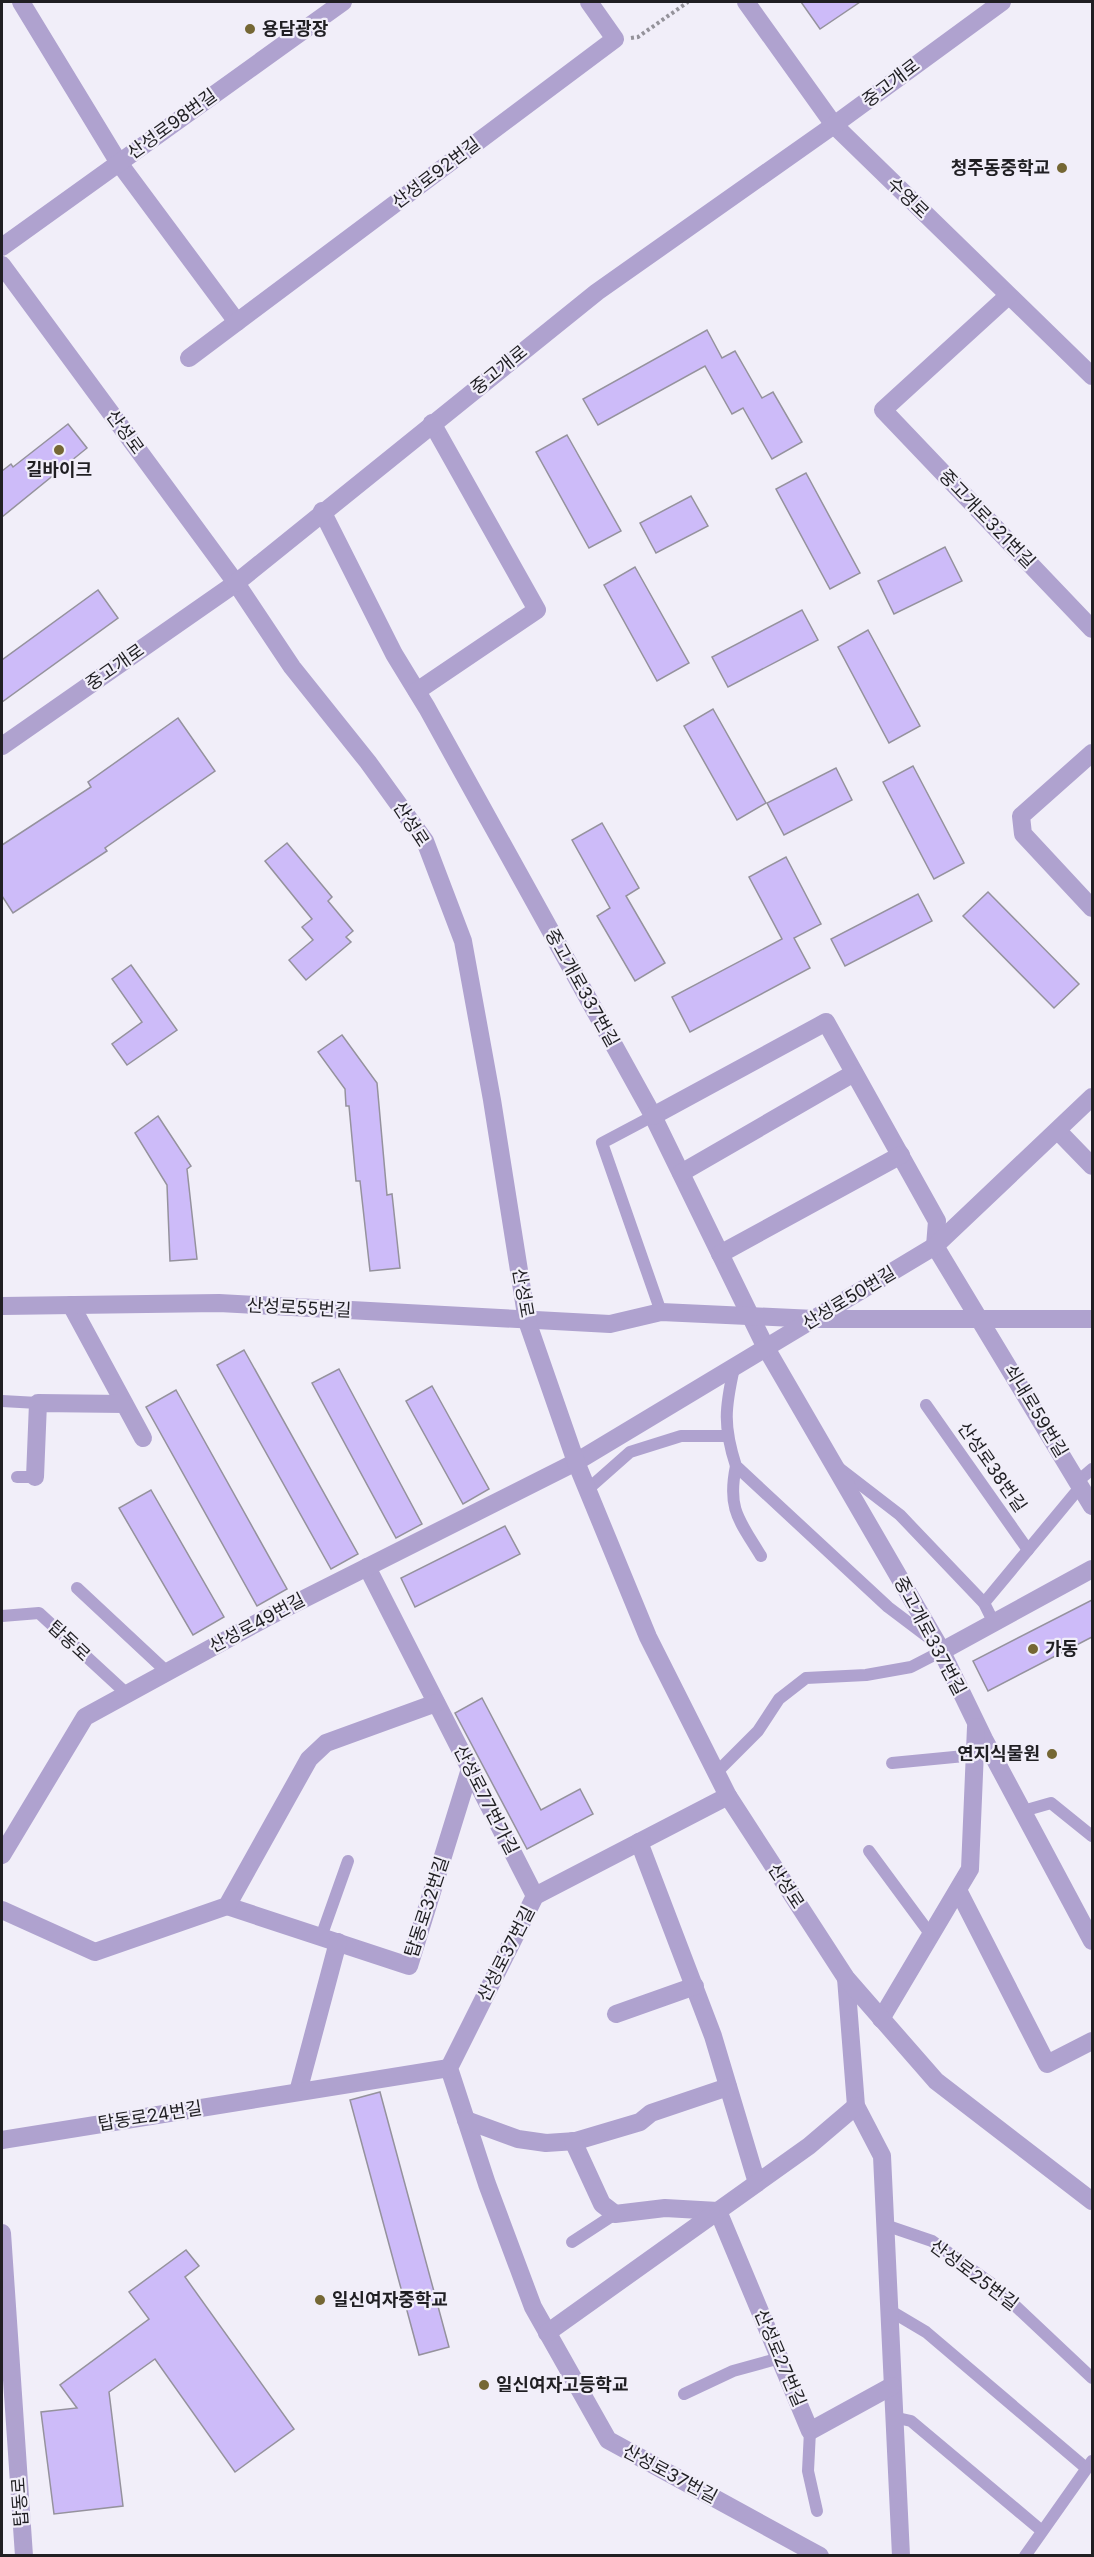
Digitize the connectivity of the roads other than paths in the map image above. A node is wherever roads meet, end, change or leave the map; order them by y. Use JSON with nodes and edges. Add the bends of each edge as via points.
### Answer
{"nodes":[{"id":1,"x":21,"y":2,"type":"edge"},
{"id":2,"x":343,"y":2,"type":"edge"},
{"id":3,"x":590,"y":2,"type":"edge"},
{"id":4,"x":746,"y":2,"type":"edge"},
{"id":5,"x":1002,"y":2,"type":"edge"},
{"id":6,"x":834,"y":125,"type":"junction"},
{"id":7,"x":119,"y":163,"type":"junction"},
{"id":8,"x":2,"y":247,"type":"edge"},
{"id":9,"x":2,"y":265,"type":"edge"},
{"id":10,"x":1008,"y":296,"type":"junction"},
{"id":11,"x":237,"y":322,"type":"junction"},
{"id":12,"x":189,"y":358,"type":"dead end"},
{"id":13,"x":1092,"y":376,"type":"edge"},
{"id":14,"x":432,"y":423,"type":"junction"},
{"id":15,"x":322,"y":511,"type":"junction"},
{"id":16,"x":236,"y":583,"type":"junction"},
{"id":17,"x":1092,"y":629,"type":"edge"},
{"id":18,"x":417,"y":692,"type":"junction"},
{"id":19,"x":2,"y":746,"type":"edge"},
{"id":20,"x":1092,"y":753,"type":"edge"},
{"id":21,"x":1092,"y":908,"type":"edge"},
{"id":22,"x":855,"y":1072,"type":"junction"},
{"id":23,"x":1092,"y":1097,"type":"edge"},
{"id":24,"x":653,"y":1116,"type":"junction"},
{"id":25,"x":1058,"y":1131,"type":"junction"},
{"id":26,"x":901,"y":1155,"type":"junction"},
{"id":27,"x":1092,"y":1166,"type":"edge"},
{"id":28,"x":681,"y":1173,"type":"junction"},
{"id":29,"x":935,"y":1246,"type":"junction"},
{"id":30,"x":720,"y":1254,"type":"junction"},
{"id":31,"x":71,"y":1305,"type":"junction"},
{"id":32,"x":2,"y":1306,"type":"edge"},
{"id":33,"x":661,"y":1312,"type":"junction"},
{"id":34,"x":750,"y":1315,"type":"junction"},
{"id":35,"x":978,"y":1317,"type":"junction"},
{"id":36,"x":815,"y":1319,"type":"junction"},
{"id":37,"x":1092,"y":1319,"type":"edge"},
{"id":38,"x":527,"y":1321,"type":"junction"},
{"id":39,"x":766,"y":1348,"type":"junction"},
{"id":40,"x":734,"y":1368,"type":"junction"},
{"id":41,"x":2,"y":1401,"type":"edge"},
{"id":42,"x":38,"y":1403,"type":"junction"},
{"id":43,"x":124,"y":1404,"type":"junction"},
{"id":44,"x":927,"y":1405,"type":"dead end"},
{"id":45,"x":726,"y":1436,"type":"junction"},
{"id":46,"x":143,"y":1438,"type":"dead end"},
{"id":47,"x":576,"y":1462,"type":"junction"},
{"id":48,"x":833,"y":1463,"type":"junction"},
{"id":49,"x":736,"y":1466,"type":"junction"},
{"id":50,"x":1092,"y":1469,"type":"edge"},
{"id":51,"x":26,"y":1477,"type":"dead end"},
{"id":52,"x":1079,"y":1484,"type":"junction"},
{"id":53,"x":587,"y":1490,"type":"junction"},
{"id":54,"x":1092,"y":1506,"type":"edge"},
{"id":55,"x":1028,"y":1550,"type":"junction"},
{"id":56,"x":761,"y":1556,"type":"dead end"},
{"id":57,"x":367,"y":1567,"type":"junction"},
{"id":58,"x":1092,"y":1569,"type":"edge"},
{"id":59,"x":77,"y":1588,"type":"dead end"},
{"id":60,"x":984,"y":1603,"type":"junction"},
{"id":61,"x":2,"y":1616,"type":"edge"},
{"id":62,"x":994,"y":1623,"type":"junction"},
{"id":63,"x":940,"y":1648,"type":"junction"},
{"id":64,"x":167,"y":1672,"type":"junction"},
{"id":65,"x":127,"y":1694,"type":"junction"},
{"id":66,"x":436,"y":1703,"type":"junction"},
{"id":67,"x":976,"y":1723,"type":"junction"},
{"id":68,"x":975,"y":1755,"type":"junction"},
{"id":69,"x":892,"y":1763,"type":"dead end"},
{"id":70,"x":470,"y":1769,"type":"junction"},
{"id":71,"x":716,"y":1773,"type":"junction"},
{"id":72,"x":728,"y":1797,"type":"junction"},
{"id":73,"x":1023,"y":1811,"type":"junction"},
{"id":74,"x":1092,"y":1836,"type":"edge"},
{"id":75,"x":639,"y":1842,"type":"junction"},
{"id":76,"x":869,"y":1851,"type":"dead end"},
{"id":77,"x":2,"y":1855,"type":"edge"},
{"id":78,"x":348,"y":1861,"type":"dead end"},
{"id":79,"x":958,"y":1890,"type":"junction"},
{"id":80,"x":535,"y":1896,"type":"junction"},
{"id":81,"x":227,"y":1906,"type":"junction"},
{"id":82,"x":2,"y":1910,"type":"edge"},
{"id":83,"x":931,"y":1935,"type":"junction"},
{"id":84,"x":330,"y":1940,"type":"junction"},
{"id":85,"x":1092,"y":1941,"type":"edge"},
{"id":86,"x":846,"y":1978,"type":"junction"},
{"id":87,"x":695,"y":1986,"type":"junction"},
{"id":88,"x":616,"y":2014,"type":"dead end"},
{"id":89,"x":881,"y":2019,"type":"junction"},
{"id":90,"x":1092,"y":2042,"type":"edge"},
{"id":91,"x":449,"y":2068,"type":"junction"},
{"id":92,"x":728,"y":2087,"type":"junction"},
{"id":93,"x":298,"y":2092,"type":"junction"},
{"id":94,"x":856,"y":2106,"type":"junction"},
{"id":95,"x":466,"y":2120,"type":"junction"},
{"id":96,"x":2,"y":2140,"type":"edge"},
{"id":97,"x":573,"y":2141,"type":"junction"},
{"id":98,"x":757,"y":2183,"type":"junction"},
{"id":99,"x":1092,"y":2201,"type":"edge"},
{"id":100,"x":718,"y":2211,"type":"junction"},
{"id":101,"x":615,"y":2214,"type":"junction"},
{"id":102,"x":885,"y":2225,"type":"junction"},
{"id":103,"x":2,"y":2233,"type":"edge"},
{"id":104,"x":572,"y":2242,"type":"dead end"},
{"id":105,"x":889,"y":2310,"type":"junction"},
{"id":106,"x":547,"y":2333,"type":"junction"},
{"id":107,"x":780,"y":2358,"type":"junction"},
{"id":108,"x":1092,"y":2378,"type":"edge"},
{"id":109,"x":892,"y":2386,"type":"junction"},
{"id":110,"x":684,"y":2394,"type":"dead end"},
{"id":111,"x":893,"y":2417,"type":"junction"},
{"id":112,"x":810,"y":2431,"type":"junction"},
{"id":113,"x":1089,"y":2465,"type":"edge"},
{"id":114,"x":817,"y":2511,"type":"dead end"},
{"id":115,"x":1042,"y":2531,"type":"junction"},
{"id":116,"x":24,"y":2556,"type":"edge"},
{"id":117,"x":820,"y":2556,"type":"edge"},
{"id":118,"x":901,"y":2556,"type":"edge"},
{"id":119,"x":1026,"y":2556,"type":"edge"}],
"edges":[{"from":1,"to":7,"type":"street"},
{"from":2,"to":7,"type":"street","name":"산성로98번길"},
{"from":3,"to":11,"type":"street","name":"산성로92번길","via":[[615,39]]},
{"from":4,"to":6,"type":"street","name":"수영로"},
{"from":5,"to":6,"type":"street","name":"중고개로"},
{"from":6,"to":10,"type":"street","name":"수영로"},
{"from":6,"to":14,"type":"street","name":"중고개로","via":[[597,292]]},
{"from":7,"to":8,"type":"street","name":"산성로98번길"},
{"from":7,"to":11,"type":"street"},
{"from":9,"to":16,"type":"street","name":"산성로"},
{"from":10,"to":13,"type":"street","name":"수영로"},
{"from":10,"to":17,"type":"street","name":"중고개로321번길","via":[[883,410]]},
{"from":11,"to":12,"type":"street","name":"산성로92번길"},
{"from":14,"to":15,"type":"street","name":"중고개로"},
{"from":14,"to":18,"type":"street","via":[[537,610]]},
{"from":15,"to":16,"type":"street","name":"중고개로"},
{"from":15,"to":18,"type":"street","name":"중고개로337번길"},
{"from":16,"to":19,"type":"street","name":"중고개로"},
{"from":16,"to":38,"type":"street","name":"산성로","via":[[292,667],[425,841],[463,941]]},
{"from":18,"to":24,"type":"street","name":"중고개로337번길"},
{"from":20,"to":21,"type":"street","via":[[1021,816],[1023,834]]},
{"from":22,"to":24,"type":"street","via":[[826,1022]]},
{"from":22,"to":26,"type":"street"},
{"from":22,"to":28,"type":"street"},
{"from":23,"to":25,"type":"street","name":"산성로50번길"},
{"from":24,"to":28,"type":"street","name":"중고개로337번길"},
{"from":24,"to":33,"type":"lane","via":[[602,1143]]},
{"from":25,"to":27,"type":"street"},
{"from":25,"to":29,"type":"street","name":"산성로50번길"},
{"from":26,"to":29,"type":"street","via":[[937,1221]]},
{"from":26,"to":30,"type":"street"},
{"from":28,"to":30,"type":"street","name":"중고개로337번길"},
{"from":29,"to":35,"type":"street","name":"쇠내로59번길"},
{"from":29,"to":36,"type":"street","name":"산성로50번길"},
{"from":30,"to":34,"type":"street","name":"중고개로337번길"},
{"from":31,"to":32,"type":"street","name":"산성로55번길"},
{"from":31,"to":38,"type":"street","name":"산성로55번길","via":[[219,1303]]},
{"from":31,"to":43,"type":"street"},
{"from":33,"to":34,"type":"street","name":"산성로55번길"},
{"from":33,"to":38,"type":"street","name":"산성로55번길","via":[[610,1324]]},
{"from":34,"to":36,"type":"street","name":"산성로55번길"},
{"from":34,"to":39,"type":"street","name":"중고개로337번길"},
{"from":35,"to":36,"type":"street"},
{"from":35,"to":37,"type":"street"},
{"from":35,"to":52,"type":"street","name":"쇠내로59번길"},
{"from":36,"to":39,"type":"street","name":"산성로50번길"},
{"from":38,"to":47,"type":"street","name":"산성로"},
{"from":39,"to":40,"type":"street","name":"산성로50번길"},
{"from":39,"to":48,"type":"street","name":"중고개로337번길"},
{"from":40,"to":45,"type":"lane","via":[[726,1403]]},
{"from":40,"to":47,"type":"street","name":"산성로50번길"},
{"from":41,"to":42,"type":"lane"},
{"from":42,"to":43,"type":"street"},
{"from":42,"to":51,"type":"street"},
{"from":43,"to":46,"type":"street"},
{"from":44,"to":55,"type":"lane","name":"산성로38번길"},
{"from":45,"to":49,"type":"lane"},
{"from":45,"to":53,"type":"lane","via":[[681,1436],[630,1452]]},
{"from":47,"to":53,"type":"street","name":"산성로"},
{"from":47,"to":57,"type":"street","name":"산성로49번길"},
{"from":48,"to":60,"type":"lane","name":"중고개로337번길","via":[[900,1515]]},
{"from":48,"to":63,"type":"street","name":"중고개로337번길"},
{"from":49,"to":56,"type":"lane","via":[[731,1491],[737,1517]]},
{"from":49,"to":63,"type":"lane","via":[[888,1607]]},
{"from":50,"to":52,"type":"lane"},
{"from":52,"to":54,"type":"street","name":"쇠내로59번길"},
{"from":52,"to":55,"type":"lane"},
{"from":53,"to":71,"type":"street","name":"산성로","via":[[648,1637]]},
{"from":55,"to":60,"type":"lane"},
{"from":57,"to":64,"type":"street","name":"산성로49번길"},
{"from":57,"to":66,"type":"street","name":"산성로77번가길"},
{"from":58,"to":62,"type":"street"},
{"from":59,"to":64,"type":"lane"},
{"from":60,"to":62,"type":"lane","name":"중고개로337번길"},
{"from":61,"to":65,"type":"lane","name":"탑동로","via":[[39,1613]]},
{"from":62,"to":63,"type":"street"},
{"from":63,"to":67,"type":"street","name":"중고개로337번길"},
{"from":63,"to":71,"type":"lane","via":[[911,1667],[866,1676],[806,1678],[779,1699],[758,1731]]},
{"from":64,"to":65,"type":"street","name":"산성로49번길"},
{"from":65,"to":77,"type":"street","name":"산성로49번길","via":[[86,1717]]},
{"from":66,"to":70,"type":"street","name":"산성로77번가길"},
{"from":66,"to":81,"type":"street","via":[[326,1743],[309,1759]]},
{"from":67,"to":68,"type":"street"},
{"from":67,"to":73,"type":"street","name":"중고개로337번길"},
{"from":68,"to":69,"type":"lane"},
{"from":68,"to":79,"type":"street","via":[[970,1869]]},
{"from":70,"to":80,"type":"street","name":"산성로77번가길"},
{"from":70,"to":84,"type":"street","name":"탑동로32번길","via":[[409,1966]]},
{"from":71,"to":72,"type":"street","name":"산성로"},
{"from":72,"to":75,"type":"street","name":"산성로37번길"},
{"from":72,"to":86,"type":"street","name":"산성로"},
{"from":73,"to":74,"type":"lane","via":[[1051,1803]]},
{"from":73,"to":85,"type":"street","name":"중고개로337번길"},
{"from":75,"to":80,"type":"street","name":"산성로37번길"},
{"from":75,"to":87,"type":"street"},
{"from":76,"to":83,"type":"lane"},
{"from":78,"to":84,"type":"lane"},
{"from":79,"to":83,"type":"street"},
{"from":79,"to":90,"type":"street","via":[[1047,2064]]},
{"from":80,"to":91,"type":"street","name":"산성로37번길"},
{"from":81,"to":82,"type":"street","via":[[94,1952]]},
{"from":81,"to":84,"type":"street","name":"탑동로32번길"},
{"from":83,"to":89,"type":"street"},
{"from":84,"to":93,"type":"street"},
{"from":86,"to":89,"type":"street","name":"산성로"},
{"from":86,"to":94,"type":"street"},
{"from":87,"to":88,"type":"street"},
{"from":87,"to":92,"type":"street"},
{"from":89,"to":99,"type":"street","name":"산성로","via":[[936,2081]]},
{"from":91,"to":93,"type":"street","name":"탑동로24번길"},
{"from":91,"to":95,"type":"street","name":"산성로37번길"},
{"from":92,"to":97,"type":"street","via":[[651,2113],[640,2122]]},
{"from":92,"to":98,"type":"street"},
{"from":93,"to":96,"type":"street","name":"탑동로24번길"},
{"from":94,"to":98,"type":"street"},
{"from":94,"to":102,"type":"street","via":[[882,2156]]},
{"from":95,"to":97,"type":"street","via":[[518,2139]]},
{"from":95,"to":106,"type":"street","name":"산성로37번길","via":[[533,2307]]},
{"from":97,"to":101,"type":"street","via":[[602,2204]]},
{"from":98,"to":100,"type":"street"},
{"from":100,"to":101,"type":"street","via":[[665,2208]]},
{"from":100,"to":106,"type":"street"},
{"from":100,"to":107,"type":"street","name":"산성로27번길"},
{"from":101,"to":104,"type":"lane"},
{"from":102,"to":105,"type":"street"},
{"from":102,"to":108,"type":"lane","name":"산성로25번길","via":[[932,2241],[992,2284]]},
{"from":103,"to":116,"type":"street","name":"탑동로"},
{"from":105,"to":109,"type":"street"},
{"from":105,"to":113,"type":"lane","via":[[926,2332]]},
{"from":106,"to":117,"type":"street","name":"산성로37번길","via":[[608,2440]]},
{"from":107,"to":110,"type":"lane","via":[[733,2372]]},
{"from":107,"to":112,"type":"street","name":"산성로27번길"},
{"from":109,"to":111,"type":"street"},
{"from":109,"to":112,"type":"street"},
{"from":111,"to":115,"type":"lane","via":[[910,2421]]},
{"from":111,"to":118,"type":"street"},
{"from":112,"to":114,"type":"lane","name":"산성로27번길","via":[[808,2471]]},
{"from":113,"to":115,"type":"lane"},
{"from":115,"to":119,"type":"lane"}]}
